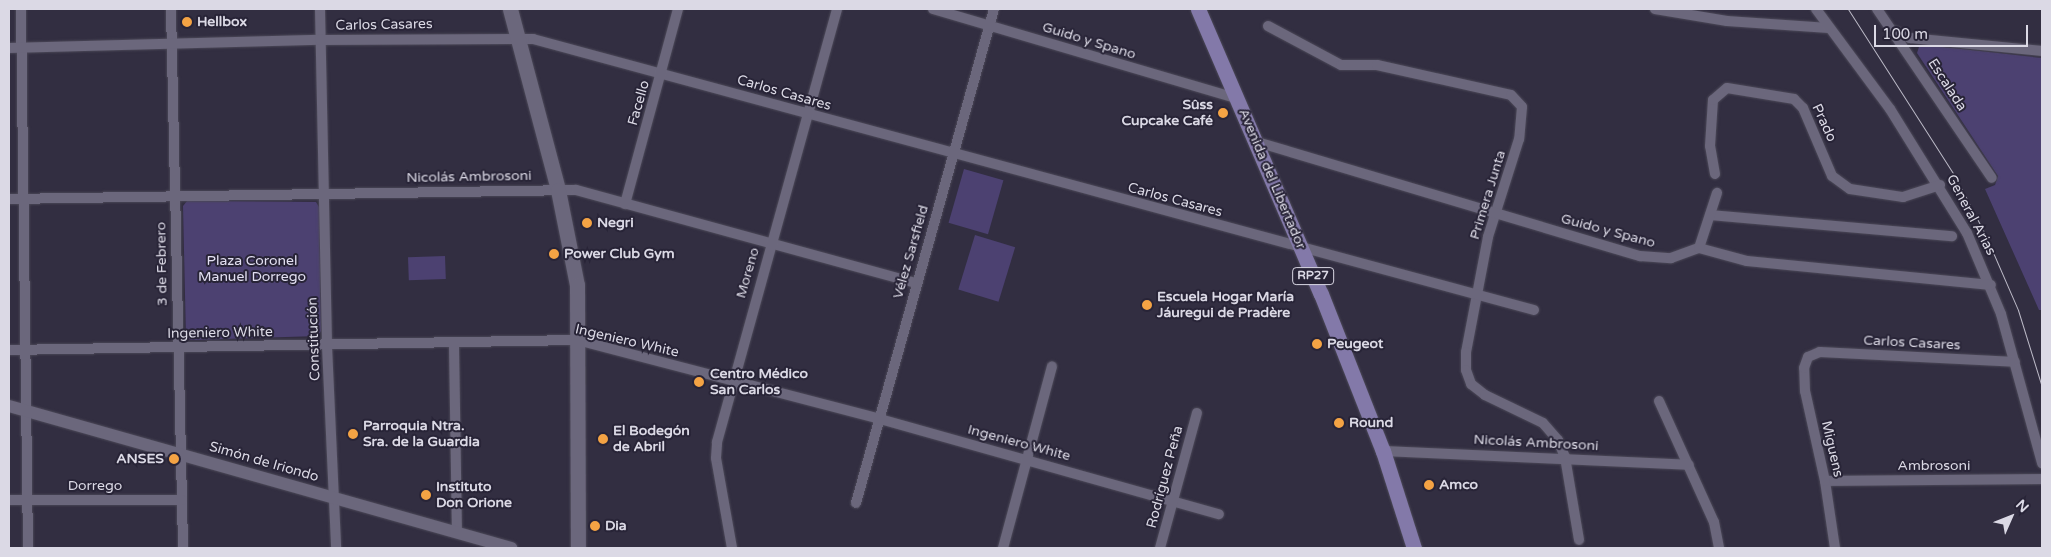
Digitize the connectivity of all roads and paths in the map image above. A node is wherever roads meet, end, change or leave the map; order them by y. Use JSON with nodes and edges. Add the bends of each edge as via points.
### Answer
{"nodes":[{"id":1,"x":21,"y":9,"type":"edge"},
{"id":2,"x":171,"y":9,"type":"edge"},
{"id":3,"x":320,"y":9,"type":"edge"},
{"id":4,"x":510,"y":9,"type":"edge"},
{"id":5,"x":678,"y":9,"type":"edge"},
{"id":6,"x":837,"y":9,"type":"edge"},
{"id":7,"x":933,"y":9,"type":"edge"},
{"id":8,"x":994,"y":9,"type":"edge"},
{"id":9,"x":1198,"y":9,"type":"edge"},
{"id":10,"x":1655,"y":9,"type":"edge"},
{"id":11,"x":1816,"y":9,"type":"edge"},
{"id":12,"x":1877,"y":9,"type":"edge"},
{"id":13,"x":989,"y":25,"type":"junction"},
{"id":14,"x":1268,"y":26,"type":"dead end"},
{"id":15,"x":1830,"y":28,"type":"junction"},
{"id":16,"x":1895,"y":31,"type":"junction"},
{"id":17,"x":518,"y":37,"type":"junction"},
{"id":18,"x":320,"y":40,"type":"junction"},
{"id":19,"x":172,"y":44,"type":"junction"},
{"id":20,"x":9,"y":48,"type":"edge"},
{"id":21,"x":22,"y":48,"type":"junction"},
{"id":22,"x":2042,"y":51,"type":"edge"},
{"id":23,"x":661,"y":72,"type":"junction"},
{"id":24,"x":1238,"y":99,"type":"junction"},
{"id":25,"x":807,"y":114,"type":"junction"},
{"id":26,"x":1256,"y":142,"type":"junction"},
{"id":27,"x":953,"y":154,"type":"junction"},
{"id":28,"x":1715,"y":174,"type":"dead end"},
{"id":29,"x":1992,"y":178,"type":"dead end"},
{"id":30,"x":1940,"y":185,"type":"junction"},
{"id":31,"x":558,"y":190,"type":"junction"},
{"id":32,"x":323,"y":194,"type":"junction"},
{"id":33,"x":1717,"y":194,"type":"dead end"},
{"id":34,"x":175,"y":196,"type":"junction"},
{"id":35,"x":24,"y":199,"type":"junction"},
{"id":36,"x":9,"y":200,"type":"edge"},
{"id":37,"x":624,"y":204,"type":"junction"},
{"id":38,"x":1494,"y":214,"type":"junction"},
{"id":39,"x":1710,"y":215,"type":"junction"},
{"id":40,"x":1952,"y":236,"type":"dead end"},
{"id":41,"x":771,"y":242,"type":"junction"},
{"id":42,"x":1699,"y":248,"type":"junction"},
{"id":43,"x":1302,"y":249,"type":"junction"},
{"id":44,"x":916,"y":284,"type":"junction"},
{"id":45,"x":1991,"y":286,"type":"junction"},
{"id":46,"x":1476,"y":296,"type":"junction"},
{"id":47,"x":1534,"y":310,"type":"dead end"},
{"id":48,"x":577,"y":340,"type":"junction"},
{"id":49,"x":454,"y":345,"type":"junction"},
{"id":50,"x":327,"y":346,"type":"junction"},
{"id":51,"x":177,"y":347,"type":"junction"},
{"id":52,"x":9,"y":350,"type":"edge"},
{"id":53,"x":25,"y":350,"type":"junction"},
{"id":54,"x":1808,"y":357,"type":"joint"},
{"id":55,"x":2016,"y":362,"type":"junction"},
{"id":56,"x":1052,"y":366,"type":"dead end"},
{"id":57,"x":732,"y":381,"type":"junction"},
{"id":58,"x":1659,"y":401,"type":"dead end"},
{"id":59,"x":9,"y":406,"type":"edge"},
{"id":60,"x":26,"y":410,"type":"junction"},
{"id":61,"x":1197,"y":413,"type":"dead end"},
{"id":62,"x":880,"y":419,"type":"junction"},
{"id":63,"x":1383,"y":450,"type":"junction"},
{"id":64,"x":181,"y":454,"type":"junction"},
{"id":65,"x":1565,"y":457,"type":"junction"},
{"id":66,"x":1027,"y":460,"type":"junction"},
{"id":67,"x":2042,"y":463,"type":"edge"},
{"id":68,"x":1688,"y":465,"type":"junction"},
{"id":69,"x":2042,"y":479,"type":"edge"},
{"id":70,"x":1825,"y":481,"type":"junction"},
{"id":71,"x":335,"y":498,"type":"junction"},
{"id":72,"x":9,"y":500,"type":"edge"},
{"id":73,"x":27,"y":500,"type":"junction"},
{"id":74,"x":182,"y":500,"type":"junction"},
{"id":75,"x":1173,"y":500,"type":"junction"},
{"id":76,"x":856,"y":503,"type":"dead end"},
{"id":77,"x":1219,"y":514,"type":"dead end"},
{"id":78,"x":457,"y":534,"type":"junction"},
{"id":79,"x":1579,"y":540,"type":"dead end"},
{"id":80,"x":28,"y":548,"type":"edge"},
{"id":81,"x":183,"y":548,"type":"edge"},
{"id":82,"x":336,"y":548,"type":"edge"},
{"id":83,"x":511,"y":548,"type":"edge"},
{"id":84,"x":578,"y":548,"type":"edge"},
{"id":85,"x":732,"y":548,"type":"edge"},
{"id":86,"x":1003,"y":548,"type":"edge"},
{"id":87,"x":1160,"y":548,"type":"edge"},
{"id":88,"x":1414,"y":548,"type":"edge"},
{"id":89,"x":1719,"y":548,"type":"edge"},
{"id":90,"x":1835,"y":548,"type":"edge"}],
"edges":[{"from":1,"to":21,"type":"street"},
{"from":2,"to":19,"type":"street","name":"3 de Febrero"},
{"from":3,"to":18,"type":"street","name":"Constitución"},
{"from":4,"to":17,"type":"main road"},
{"from":5,"to":23,"type":"street","name":"Facello"},
{"from":6,"to":25,"type":"street","name":"Moreno"},
{"from":7,"to":13,"type":"street","name":"Guido y Spano"},
{"from":8,"to":13,"type":"street","name":"Vélez Sarsfield"},
{"from":9,"to":24,"type":"main road","name":"Avenida del Libertador","number":"RP27"},
{"from":10,"to":15,"type":"street","via":[[1726,21]]},
{"from":11,"to":15,"type":"street","name":"General Arias"},
{"from":12,"to":16,"type":"street","name":"Escalada"},
{"from":13,"to":24,"type":"street","name":"Guido y Spano"},
{"from":13,"to":27,"type":"street","name":"Vélez Sarsfield"},
{"from":14,"to":38,"type":"street","name":"Primera Junta","via":[[1341,65],[1377,65],[1404,70],[1517,98],[1522,107],[1519,139]]},
{"from":15,"to":30,"type":"street","name":"General Arias","via":[[1870,80]]},
{"from":16,"to":22,"type":"street","via":[[1910,38]]},
{"from":16,"to":29,"type":"street","name":"Escalada"},
{"from":17,"to":18,"type":"street","name":"Carlos Casares"},
{"from":17,"to":23,"type":"street","name":"Carlos Casares"},
{"from":17,"to":31,"type":"main road"},
{"from":18,"to":19,"type":"street","name":"Carlos Casares"},
{"from":18,"to":32,"type":"street","name":"Constitución"},
{"from":19,"to":21,"type":"street","name":"Carlos Casares"},
{"from":19,"to":34,"type":"street","name":"3 de Febrero"},
{"from":20,"to":21,"type":"street","name":"Carlos Casares"},
{"from":21,"to":35,"type":"street"},
{"from":23,"to":25,"type":"street","name":"Carlos Casares"},
{"from":23,"to":37,"type":"street","name":"Facello"},
{"from":24,"to":26,"type":"main road","name":"Avenida del Libertador","number":"RP27"},
{"from":25,"to":27,"type":"street","name":"Carlos Casares"},
{"from":25,"to":41,"type":"street","name":"Moreno"},
{"from":26,"to":38,"type":"street","name":"Guido y Spano"},
{"from":26,"to":43,"type":"main road","name":"Avenida del Libertador","number":"RP27"},
{"from":27,"to":43,"type":"street","name":"Carlos Casares"},
{"from":27,"to":44,"type":"street","name":"Vélez Sarsfield"},
{"from":28,"to":30,"type":"street","name":"Prado","via":[[1710,146],[1713,100],[1727,88],[1794,99],[1804,108],[1832,176],[1850,189],[1902,197]]},
{"from":30,"to":45,"type":"street","name":"General Arias"},
{"from":31,"to":32,"type":"street","name":"Nicolás Ambrosoni"},
{"from":31,"to":37,"type":"street","name":"Nicolás Ambrosoni","via":[[576,190]]},
{"from":31,"to":48,"type":"main road","via":[[577,285]]},
{"from":32,"to":34,"type":"street","name":"Nicolás Ambrosoni"},
{"from":32,"to":50,"type":"street","name":"Constitución"},
{"from":33,"to":39,"type":"street"},
{"from":34,"to":35,"type":"street","name":"Nicolás Ambrosoni"},
{"from":34,"to":51,"type":"street","name":"3 de Febrero"},
{"from":35,"to":36,"type":"street","name":"Nicolás Ambrosoni"},
{"from":35,"to":53,"type":"street"},
{"from":37,"to":41,"type":"street","name":"Nicolás Ambrosoni"},
{"from":38,"to":42,"type":"street","name":"Guido y Spano","via":[[1640,256],[1671,258]]},
{"from":38,"to":46,"type":"street","name":"Primera Junta"},
{"from":39,"to":40,"type":"street"},
{"from":39,"to":42,"type":"street"},
{"from":41,"to":44,"type":"street","name":"Nicolás Ambrosoni"},
{"from":41,"to":57,"type":"street","name":"Moreno"},
{"from":42,"to":45,"type":"street","via":[[1748,261]]},
{"from":43,"to":46,"type":"street","name":"Carlos Casares"},
{"from":43,"to":63,"type":"main road","name":"Avenida del Libertador","number":"RP27"},
{"from":44,"to":62,"type":"street","name":"Vélez Sarsfield"},
{"from":45,"to":55,"type":"street","name":"General Arias"},
{"from":46,"to":47,"type":"street","name":"Carlos Casares"},
{"from":46,"to":65,"type":"street","name":"Primera Junta","via":[[1466,352],[1466,370],[1472,384],[1485,395],[1543,423],[1558,440]]},
{"from":48,"to":49,"type":"street","name":"Ingeniero White"},
{"from":48,"to":57,"type":"street","name":"Ingeniero White"},
{"from":48,"to":84,"type":"main road"},
{"from":49,"to":50,"type":"street","name":"Ingeniero White"},
{"from":49,"to":78,"type":"street"},
{"from":50,"to":51,"type":"street","name":"Ingeniero White"},
{"from":50,"to":71,"type":"street","name":"Constitución"},
{"from":51,"to":53,"type":"street","name":"Ingeniero White"},
{"from":51,"to":64,"type":"street","name":"3 de Febrero"},
{"from":52,"to":53,"type":"street","name":"Ingeniero White"},
{"from":53,"to":60,"type":"street"},
{"from":54,"to":55,"type":"street","name":"Carlos Casares","via":[[1820,352]]},
{"from":54,"to":70,"type":"street","name":"Miguens","via":[[1804,368],[1805,391]]},
{"from":55,"to":67,"type":"street","name":"General Arias"},
{"from":56,"to":66,"type":"street"},
{"from":57,"to":62,"type":"street","name":"Ingeniero White"},
{"from":57,"to":85,"type":"street","name":"Moreno","via":[[716,458]]},
{"from":58,"to":68,"type":"street"},
{"from":59,"to":60,"type":"street","name":"Simón de Iriondo"},
{"from":60,"to":64,"type":"street","name":"Simón de Iriondo"},
{"from":60,"to":73,"type":"street"},
{"from":61,"to":75,"type":"street","name":"Rodríguez Peña"},
{"from":62,"to":66,"type":"street","name":"Ingeniero White"},
{"from":62,"to":76,"type":"street","name":"Vélez Sarsfield"},
{"from":63,"to":65,"type":"street","name":"Nicolás Ambrosoni"},
{"from":63,"to":88,"type":"main road","name":"Avenida del Libertador","number":"RP27"},
{"from":64,"to":71,"type":"street","name":"Simón de Iriondo"},
{"from":64,"to":74,"type":"street","name":"3 de Febrero"},
{"from":65,"to":68,"type":"street","name":"Nicolás Ambrosoni"},
{"from":65,"to":79,"type":"street","name":"Primera Junta"},
{"from":66,"to":75,"type":"street","name":"Ingeniero White"},
{"from":66,"to":86,"type":"street"},
{"from":68,"to":89,"type":"street","via":[[1714,522]]},
{"from":69,"to":70,"type":"street","name":"Ambrosoni"},
{"from":70,"to":90,"type":"street","name":"Miguens"},
{"from":71,"to":78,"type":"street","name":"Simón de Iriondo"},
{"from":71,"to":82,"type":"street","name":"Constitución"},
{"from":72,"to":73,"type":"street","name":"Dorrego"},
{"from":73,"to":74,"type":"street","name":"Dorrego"},
{"from":73,"to":80,"type":"street"},
{"from":74,"to":81,"type":"street","name":"3 de Febrero"},
{"from":75,"to":77,"type":"street","name":"Ingeniero White"},
{"from":75,"to":87,"type":"street","name":"Rodríguez Peña"},
{"from":78,"to":83,"type":"street","name":"Simón de Iriondo"}]}
